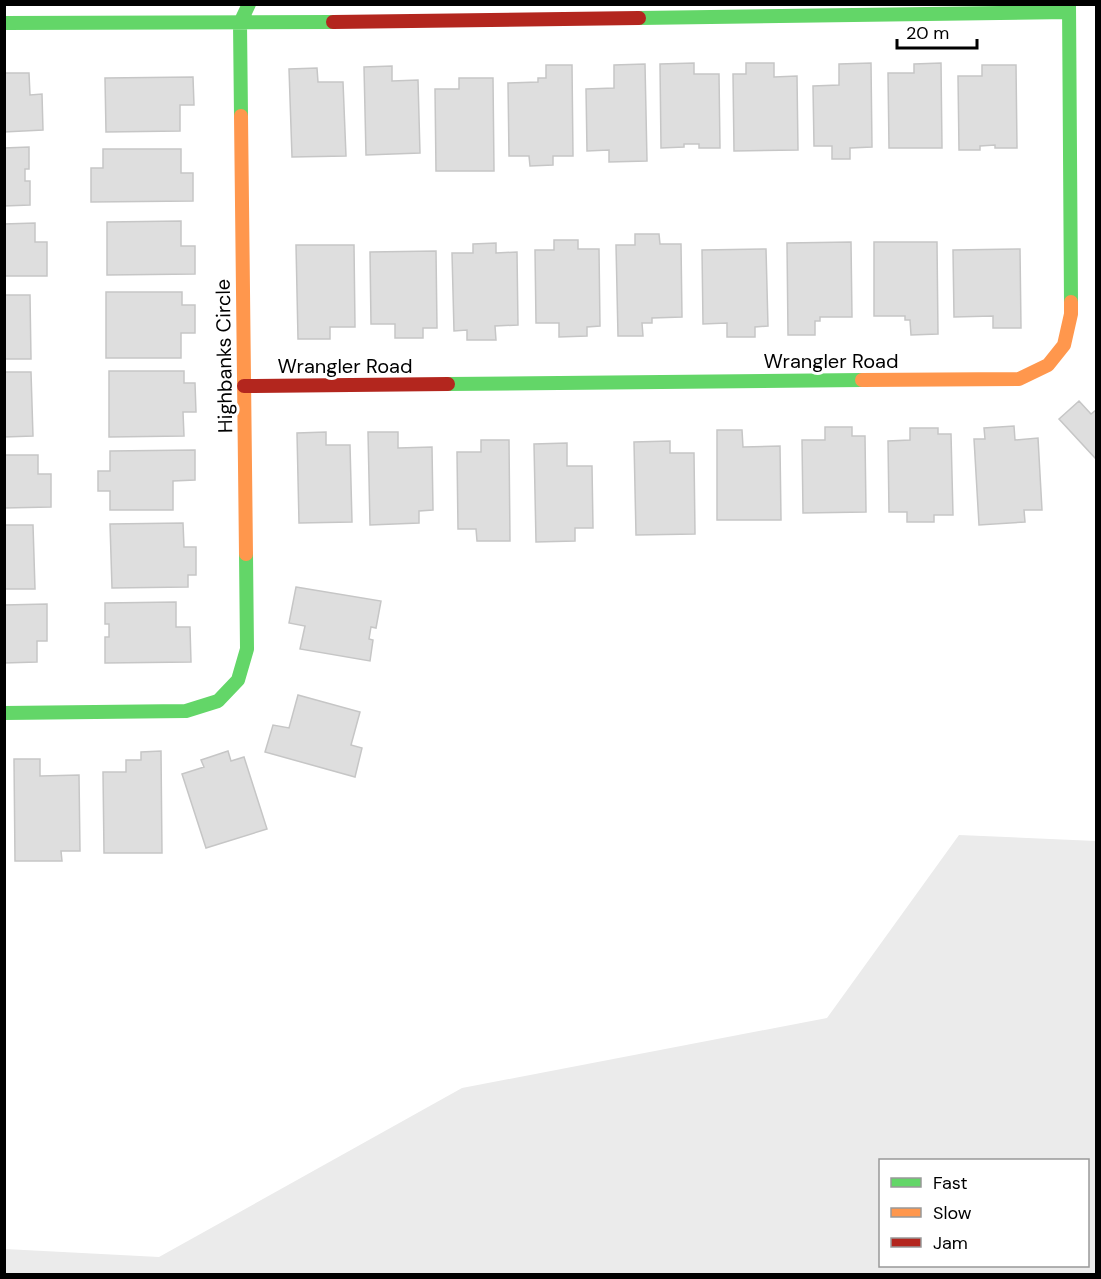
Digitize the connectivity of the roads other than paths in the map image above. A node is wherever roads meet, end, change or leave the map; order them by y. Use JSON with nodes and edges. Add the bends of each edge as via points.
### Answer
{"nodes":[{"id":1,"x":249,"y":4,"type":"edge"},
{"id":2,"x":1069,"y":8,"type":"edge"},
{"id":3,"x":4,"y":23,"type":"edge"},
{"id":4,"x":240,"y":23,"type":"junction"},
{"id":5,"x":244,"y":386,"type":"junction"},
{"id":6,"x":4,"y":713,"type":"edge"}],
"edges":[{"from":1,"to":4,"type":"street"},
{"from":2,"to":4,"type":"street"},
{"from":2,"to":5,"type":"street","name":"Wrangler Road","via":[[1071,314],[1064,345],[1048,365],[1019,379]]},
{"from":3,"to":4,"type":"street"},
{"from":4,"to":5,"type":"street","name":"Highbanks Circle"},
{"from":5,"to":6,"type":"street","name":"Highbanks Circle","via":[[247,649],[238,680],[218,701],[186,711]]}]}
